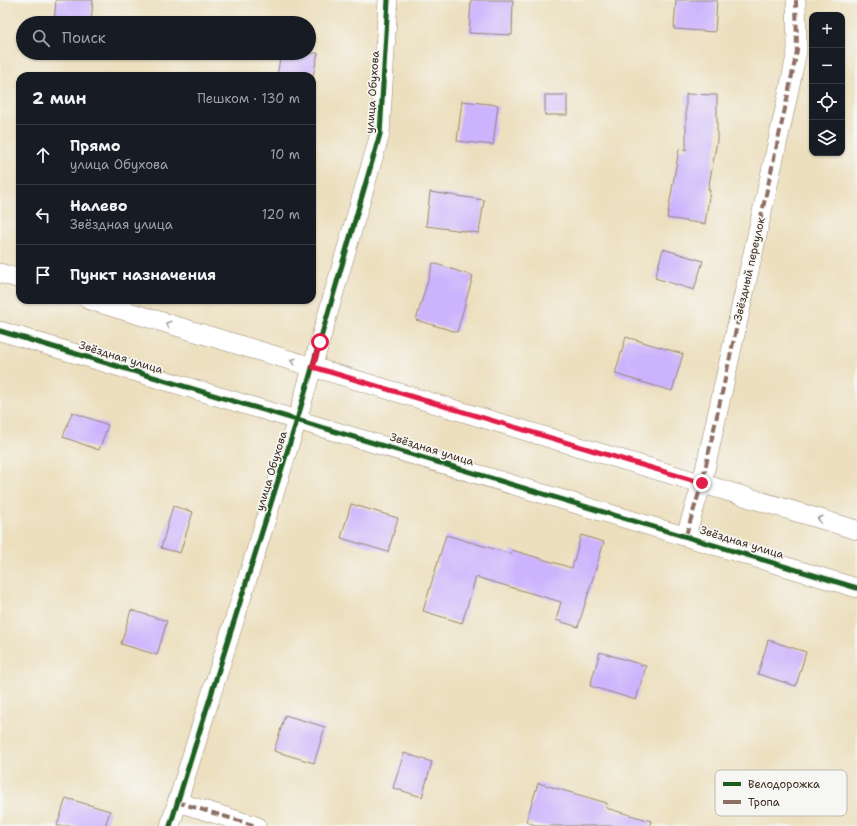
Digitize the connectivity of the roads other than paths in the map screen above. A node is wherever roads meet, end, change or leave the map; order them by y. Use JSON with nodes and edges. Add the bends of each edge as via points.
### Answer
{"nodes":[{"id":1,"x":388,"y":0,"type":"edge"},
{"id":2,"x":796,"y":0,"type":"edge"},
{"id":3,"x":0,"y":273,"type":"edge"},
{"id":4,"x":16,"y":278,"type":"edge"},
{"id":5,"x":102,"y":304,"type":"edge"},
{"id":6,"x":0,"y":331,"type":"edge"},
{"id":7,"x":313,"y":367,"type":"junction"},
{"id":8,"x":297,"y":420,"type":"junction"},
{"id":9,"x":702,"y":483,"type":"junction"},
{"id":10,"x":857,"y":530,"type":"edge"},
{"id":11,"x":686,"y":535,"type":"junction"},
{"id":12,"x":857,"y":588,"type":"edge"},
{"id":13,"x":177,"y":802,"type":"junction"},
{"id":14,"x":170,"y":826,"type":"edge"},
{"id":15,"x":256,"y":826,"type":"edge"}],
"edges":[{"from":1,"to":7,"type":"street","name":"улица Обухова","via":[[380,134]]},
{"from":2,"to":9,"type":"street","name":"Звёздный переулок","via":[[797,51]]},
{"from":3,"to":4,"type":"street"},
{"from":7,"to":5,"type":"street","one_way":true},
{"from":6,"to":8,"type":"street","name":"Звёздная улица"},
{"from":7,"to":8,"type":"street","name":"улица Обухова"},
{"from":7,"to":9,"type":"street"},
{"from":8,"to":11,"type":"street","name":"Звёздная улица"},
{"from":8,"to":13,"type":"street","name":"улица Обухова"},
{"from":10,"to":9,"type":"street","one_way":true},
{"from":9,"to":11,"type":"street","name":"Звёздный переулок"},
{"from":11,"to":12,"type":"street","name":"Звёздная улица"},
{"from":13,"to":14,"type":"street","name":"улица Обухова"},
{"from":13,"to":15,"type":"street"}]}
